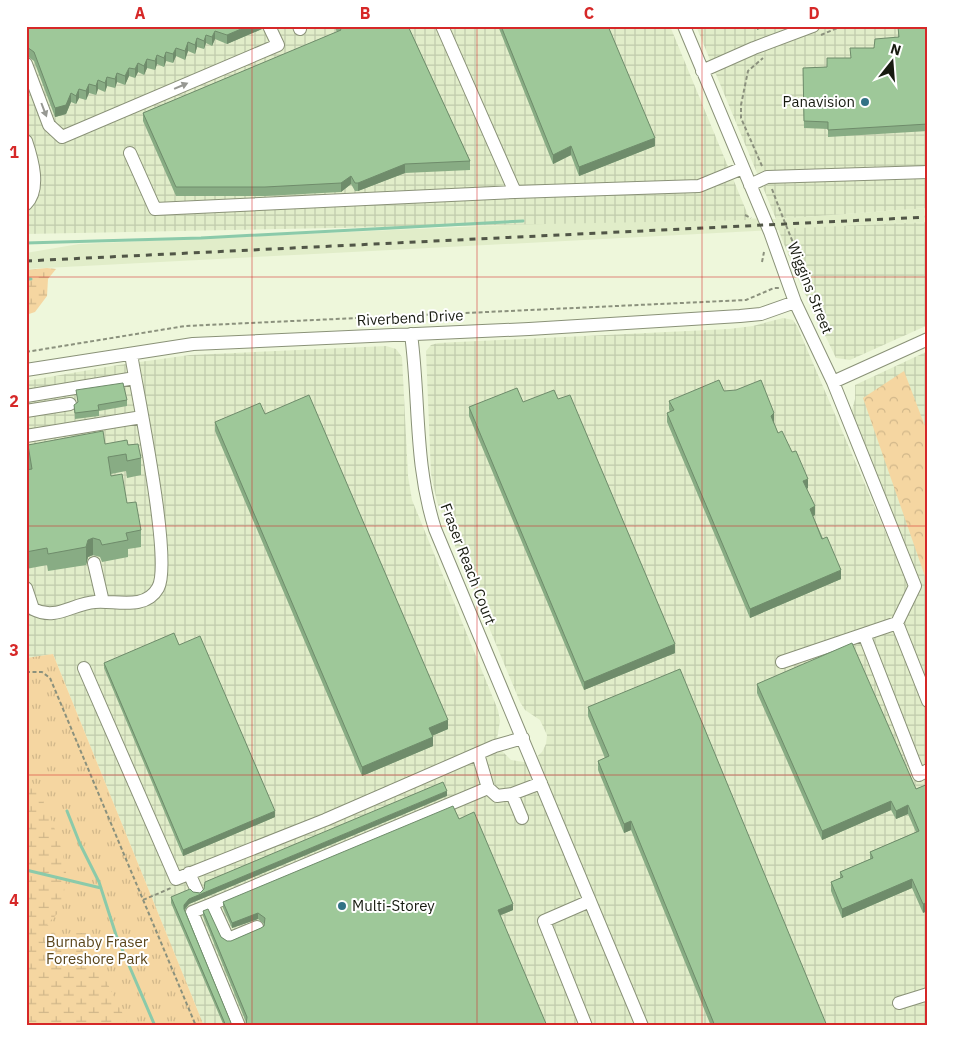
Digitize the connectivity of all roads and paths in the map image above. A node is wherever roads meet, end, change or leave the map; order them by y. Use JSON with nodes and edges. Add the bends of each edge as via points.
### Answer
{"nodes":[{"id":1,"x":269,"y":26,"type":"edge"},
{"id":2,"x":442,"y":26,"type":"edge"},
{"id":3,"x":684,"y":26,"type":"edge"},
{"id":4,"x":842,"y":26,"type":"edge"},
{"id":5,"x":814,"y":32,"type":"edge"},
{"id":6,"x":771,"y":55,"type":"dead end"},
{"id":7,"x":26,"y":64,"type":"edge"},
{"id":8,"x":702,"y":71,"type":"junction"},
{"id":9,"x":26,"y":141,"type":"edge"},
{"id":10,"x":130,"y":153,"type":"dead end"},
{"id":11,"x":743,"y":168,"type":"junction"},
{"id":12,"x":928,"y":172,"type":"edge"},
{"id":13,"x":767,"y":177,"type":"junction"},
{"id":14,"x":750,"y":185,"type":"junction"},
{"id":15,"x":515,"y":192,"type":"junction"},
{"id":16,"x":26,"y":204,"type":"edge"},
{"id":17,"x":798,"y":279,"type":"dead end"},
{"id":18,"x":777,"y":290,"type":"dead end"},
{"id":19,"x":795,"y":302,"type":"junction"},
{"id":20,"x":429,"y":315,"type":"junction"},
{"id":21,"x":390,"y":316,"type":"junction"},
{"id":22,"x":429,"y":322,"type":"dead end"},
{"id":23,"x":390,"y":323,"type":"dead end"},
{"id":24,"x":411,"y":334,"type":"junction"},
{"id":25,"x":928,"y":339,"type":"edge"},
{"id":26,"x":26,"y":352,"type":"edge"},
{"id":27,"x":131,"y":354,"type":"junction"},
{"id":28,"x":26,"y":370,"type":"edge"},
{"id":29,"x":135,"y":378,"type":"junction"},
{"id":30,"x":833,"y":382,"type":"junction"},
{"id":31,"x":26,"y":396,"type":"edge"},
{"id":32,"x":70,"y":404,"type":"dead end"},
{"id":33,"x":26,"y":411,"type":"edge"},
{"id":34,"x":142,"y":416,"type":"junction"},
{"id":35,"x":26,"y":436,"type":"edge"},
{"id":36,"x":94,"y":563,"type":"dead end"},
{"id":37,"x":26,"y":588,"type":"edge"},
{"id":38,"x":103,"y":602,"type":"junction"},
{"id":39,"x":897,"y":623,"type":"junction"},
{"id":40,"x":864,"y":634,"type":"junction"},
{"id":41,"x":782,"y":662,"type":"dead end"},
{"id":42,"x":84,"y":668,"type":"dead end"},
{"id":43,"x":26,"y":672,"type":"edge"},
{"id":44,"x":928,"y":701,"type":"edge"},
{"id":45,"x":523,"y":738,"type":"junction"},
{"id":46,"x":478,"y":754,"type":"junction"},
{"id":47,"x":928,"y":770,"type":"edge"},
{"id":48,"x":541,"y":783,"type":"junction"},
{"id":49,"x":488,"y":788,"type":"junction"},
{"id":50,"x":512,"y":794,"type":"junction"},
{"id":51,"x":522,"y":818,"type":"dead end"},
{"id":52,"x":193,"y":882,"type":"junction"},
{"id":53,"x":143,"y":900,"type":"junction"},
{"id":54,"x":590,"y":900,"type":"junction"},
{"id":55,"x":212,"y":904,"type":"junction"},
{"id":56,"x":257,"y":927,"type":"dead end"},
{"id":57,"x":928,"y":994,"type":"edge"},
{"id":58,"x":899,"y":1003,"type":"dead end"},
{"id":59,"x":196,"y":1026,"type":"edge"},
{"id":60,"x":239,"y":1026,"type":"edge"},
{"id":61,"x":586,"y":1026,"type":"edge"},
{"id":62,"x":642,"y":1026,"type":"edge"}],
"edges":[{"from":7,"to":1,"type":"street","one_way":true,"via":[[49,125],[62,137],[278,45]]},
{"from":2,"to":15,"type":"street"},
{"from":3,"to":8,"type":"street","name":"Wiggins Street"},
{"from":4,"to":5,"type":"path"},
{"from":5,"to":8,"type":"street","via":[[754,48]]},
{"from":6,"to":13,"type":"path","via":[[762,58],[748,71],[741,105],[742,118]]},
{"from":8,"to":11,"type":"street","name":"Wiggins Street"},
{"from":9,"to":16,"type":"street","via":[[35,167],[32,194]]},
{"from":10,"to":15,"type":"street","via":[[155,209]]},
{"from":11,"to":14,"type":"street","name":"Wiggins Street"},
{"from":11,"to":15,"type":"street","via":[[699,186]]},
{"from":12,"to":13,"type":"street"},
{"from":13,"to":14,"type":"street"},
{"from":13,"to":17,"type":"path","via":[[807,277]]},
{"from":14,"to":19,"type":"street","name":"Wiggins Street"},
{"from":18,"to":20,"type":"path","via":[[774,288],[746,300]]},
{"from":19,"to":24,"type":"street","name":"Riverbend Drive","via":[[761,314],[740,316]]},
{"from":19,"to":30,"type":"street","name":"Wiggins Street"},
{"from":20,"to":21,"type":"path"},
{"from":20,"to":22,"type":"path"},
{"from":21,"to":23,"type":"path"},
{"from":21,"to":26,"type":"path","via":[[185,326]]},
{"from":24,"to":27,"type":"street","name":"Riverbend Drive","via":[[194,344]]},
{"from":24,"to":45,"type":"street","name":"Fraser Reach Court","via":[[419,453],[427,504],[459,590]]},
{"from":25,"to":30,"type":"street"},
{"from":27,"to":28,"type":"street","name":"Riverbend Drive"},
{"from":27,"to":29,"type":"street"},
{"from":29,"to":31,"type":"street"},
{"from":29,"to":34,"type":"street"},
{"from":30,"to":39,"type":"street","name":"Wiggins Street","via":[[915,586]]},
{"from":32,"to":33,"type":"street"},
{"from":34,"to":35,"type":"street"},
{"from":34,"to":38,"type":"street","via":[[162,569],[158,588],[146,599],[132,603]]},
{"from":36,"to":38,"type":"street"},
{"from":37,"to":38,"type":"street","via":[[33,609],[43,614]]},
{"from":39,"to":40,"type":"street"},
{"from":39,"to":44,"type":"street"},
{"from":40,"to":41,"type":"street"},
{"from":40,"to":47,"type":"street","via":[[919,775]]},
{"from":42,"to":52,"type":"street","via":[[176,880]]},
{"from":43,"to":53,"type":"path","via":[[42,672],[50,678]]},
{"from":45,"to":46,"type":"street"},
{"from":45,"to":48,"type":"street","name":"Fraser Reach Court"},
{"from":46,"to":49,"type":"street"},
{"from":46,"to":52,"type":"street"},
{"from":48,"to":50,"type":"street"},
{"from":48,"to":54,"type":"street","name":"Fraser Reach Court"},
{"from":49,"to":50,"type":"street","via":[[497,796]]},
{"from":49,"to":55,"type":"street"},
{"from":50,"to":51,"type":"street"},
{"from":52,"to":53,"type":"path"},
{"from":53,"to":59,"type":"path"},
{"from":54,"to":61,"type":"street","via":[[544,920]]},
{"from":54,"to":62,"type":"street","name":"Fraser Reach Court"},
{"from":55,"to":56,"type":"street","via":[[228,939]]},
{"from":55,"to":60,"type":"street","via":[[192,912]]},
{"from":57,"to":58,"type":"street"}]}
